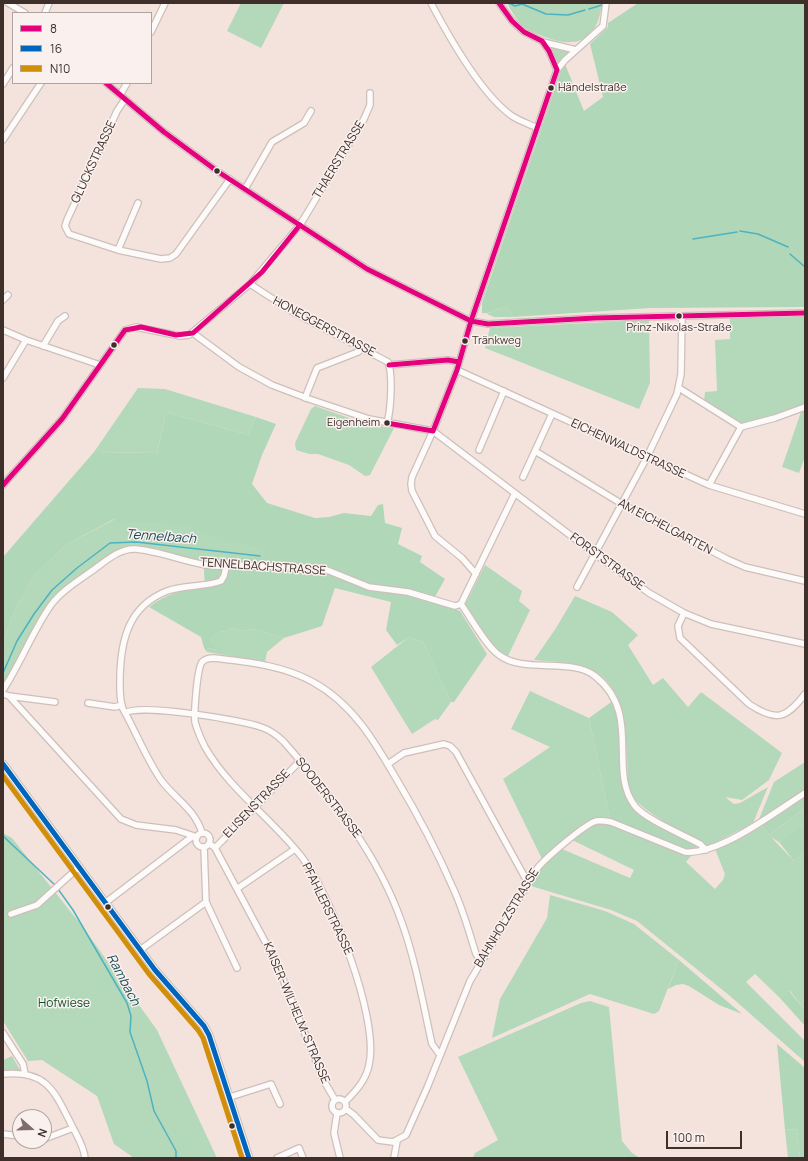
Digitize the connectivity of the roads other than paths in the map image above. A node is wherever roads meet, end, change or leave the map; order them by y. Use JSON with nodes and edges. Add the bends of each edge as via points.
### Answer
{"nodes":[{"id":1,"x":8,"y":3,"type":"edge"},
{"id":2,"x":164,"y":3,"type":"edge"},
{"id":3,"x":431,"y":3,"type":"edge"},
{"id":4,"x":499,"y":3,"type":"edge"},
{"id":5,"x":606,"y":3,"type":"edge"},
{"id":6,"x":23,"y":12,"type":"edge"},
{"id":7,"x":152,"y":30,"type":"edge"},
{"id":8,"x":542,"y":42,"type":"junction"},
{"id":9,"x":576,"y":50,"type":"junction"},
{"id":10,"x":12,"y":70,"type":"edge"},
{"id":11,"x":557,"y":70,"type":"junction"},
{"id":12,"x":3,"y":84,"type":"edge"},
{"id":13,"x":39,"y":84,"type":"edge"},
{"id":14,"x":107,"y":84,"type":"edge"},
{"id":15,"x":126,"y":84,"type":"edge"},
{"id":16,"x":370,"y":93,"type":"dead end"},
{"id":17,"x":120,"y":95,"type":"junction"},
{"id":18,"x":125,"y":99,"type":"junction"},
{"id":19,"x":311,"y":111,"type":"dead end"},
{"id":20,"x":538,"y":128,"type":"junction"},
{"id":21,"x":3,"y":140,"type":"edge"},
{"id":22,"x":230,"y":179,"type":"junction"},
{"id":23,"x":245,"y":189,"type":"junction"},
{"id":24,"x":138,"y":203,"type":"dead end"},
{"id":25,"x":300,"y":225,"type":"junction"},
{"id":26,"x":118,"y":250,"type":"junction"},
{"id":27,"x":250,"y":284,"type":"junction"},
{"id":28,"x":8,"y":295,"type":"dead end"},
{"id":29,"x":3,"y":300,"type":"edge"},
{"id":30,"x":805,"y":313,"type":"edge"},
{"id":31,"x":65,"y":316,"type":"dead end"},
{"id":32,"x":682,"y":316,"type":"junction"},
{"id":33,"x":472,"y":321,"type":"junction"},
{"id":34,"x":3,"y":330,"type":"edge"},
{"id":35,"x":193,"y":333,"type":"junction"},
{"id":36,"x":26,"y":340,"type":"junction"},
{"id":37,"x":43,"y":346,"type":"junction"},
{"id":38,"x":362,"y":348,"type":"junction"},
{"id":39,"x":459,"y":362,"type":"junction"},
{"id":40,"x":100,"y":365,"type":"junction"},
{"id":41,"x":389,"y":365,"type":"junction"},
{"id":42,"x":457,"y":370,"type":"junction"},
{"id":43,"x":3,"y":378,"type":"edge"},
{"id":44,"x":679,"y":388,"type":"junction"},
{"id":45,"x":504,"y":391,"type":"junction"},
{"id":46,"x":305,"y":398,"type":"junction"},
{"id":47,"x":805,"y":407,"type":"edge"},
{"id":48,"x":552,"y":414,"type":"junction"},
{"id":49,"x":387,"y":423,"type":"junction"},
{"id":50,"x":741,"y":427,"type":"junction"},
{"id":51,"x":433,"y":431,"type":"junction"},
{"id":52,"x":479,"y":450,"type":"dead end"},
{"id":53,"x":535,"y":452,"type":"junction"},
{"id":54,"x":647,"y":457,"type":"junction"},
{"id":55,"x":523,"y":477,"type":"dead end"},
{"id":56,"x":3,"y":485,"type":"edge"},
{"id":57,"x":709,"y":485,"type":"junction"},
{"id":58,"x":515,"y":493,"type":"junction"},
{"id":59,"x":622,"y":504,"type":"junction"},
{"id":60,"x":805,"y":514,"type":"edge"},
{"id":61,"x":595,"y":554,"type":"junction"},
{"id":62,"x":226,"y":566,"type":"junction"},
{"id":63,"x":476,"y":574,"type":"junction"},
{"id":64,"x":805,"y":581,"type":"edge"},
{"id":65,"x":577,"y":587,"type":"dead end"},
{"id":66,"x":461,"y":604,"type":"junction"},
{"id":67,"x":684,"y":613,"type":"junction"},
{"id":68,"x":805,"y":644,"type":"edge"},
{"id":69,"x":3,"y":690,"type":"edge"},
{"id":70,"x":805,"y":694,"type":"edge"},
{"id":71,"x":6,"y":695,"type":"edge"},
{"id":72,"x":55,"y":702,"type":"dead end"},
{"id":73,"x":88,"y":703,"type":"dead end"},
{"id":74,"x":122,"y":705,"type":"junction"},
{"id":75,"x":125,"y":712,"type":"junction"},
{"id":76,"x":195,"y":715,"type":"junction"},
{"id":77,"x":300,"y":760,"type":"junction"},
{"id":78,"x":3,"y":764,"type":"edge"},
{"id":79,"x":388,"y":764,"type":"junction"},
{"id":80,"x":805,"y":793,"type":"edge"},
{"id":81,"x":255,"y":806,"type":"junction"},
{"id":82,"x":202,"y":833,"type":"junction"},
{"id":83,"x":195,"y":837,"type":"junction"},
{"id":84,"x":206,"y":845,"type":"junction"},
{"id":85,"x":215,"y":848,"type":"junction"},
{"id":86,"x":295,"y":849,"type":"junction"},
{"id":87,"x":706,"y":850,"type":"junction"},
{"id":88,"x":79,"y":867,"type":"junction"},
{"id":89,"x":528,"y":883,"type":"junction"},
{"id":90,"x":238,"y":888,"type":"junction"},
{"id":91,"x":206,"y":902,"type":"junction"},
{"id":92,"x":105,"y":903,"type":"junction"},
{"id":93,"x":11,"y":914,"type":"dead end"},
{"id":94,"x":140,"y":950,"type":"junction"},
{"id":95,"x":481,"y":961,"type":"junction"},
{"id":96,"x":237,"y":968,"type":"dead end"},
{"id":97,"x":3,"y":1033,"type":"edge"},
{"id":98,"x":440,"y":1056,"type":"junction"},
{"id":99,"x":3,"y":1074,"type":"edge"},
{"id":100,"x":25,"y":1074,"type":"junction"},
{"id":101,"x":230,"y":1097,"type":"junction"},
{"id":102,"x":335,"y":1100,"type":"junction"},
{"id":103,"x":346,"y":1102,"type":"junction"},
{"id":104,"x":280,"y":1104,"type":"dead end"},
{"id":105,"x":346,"y":1109,"type":"junction"},
{"id":106,"x":337,"y":1113,"type":"junction"},
{"id":107,"x":73,"y":1128,"type":"junction"},
{"id":108,"x":52,"y":1136,"type":"edge"},
{"id":109,"x":397,"y":1141,"type":"junction"},
{"id":110,"x":85,"y":1158,"type":"edge"},
{"id":111,"x":249,"y":1158,"type":"edge"},
{"id":112,"x":277,"y":1158,"type":"edge"},
{"id":113,"x":303,"y":1158,"type":"edge"},
{"id":114,"x":340,"y":1158,"type":"edge"},
{"id":115,"x":394,"y":1158,"type":"edge"}],
"edges":[{"from":1,"to":6,"type":"street"},
{"from":2,"to":7,"type":"street"},
{"from":3,"to":20,"type":"street","via":[[470,68],[489,93],[512,116]]},
{"from":4,"to":8,"type":"street","via":[[524,32]]},
{"from":5,"to":9,"type":"street","via":[[603,26]]},
{"from":8,"to":9,"type":"street"},
{"from":8,"to":11,"type":"street"},
{"from":9,"to":11,"type":"street"},
{"from":10,"to":12,"type":"street"},
{"from":11,"to":20,"type":"street"},
{"from":13,"to":21,"type":"street"},
{"from":14,"to":17,"type":"street"},
{"from":15,"to":17,"type":"street"},
{"from":16,"to":25,"type":"street","name":"THAERSTRASSE","via":[[370,105],[364,119]]},
{"from":17,"to":18,"type":"street"},
{"from":18,"to":22,"type":"street","via":[[183,148]]},
{"from":18,"to":26,"type":"street","name":"GLUCKSTRASSE","via":[[117,110],[65,226],[67,232],[75,237]]},
{"from":19,"to":23,"type":"street","via":[[304,123],[272,142]]},
{"from":20,"to":33,"type":"street"},
{"from":22,"to":23,"type":"street"},
{"from":22,"to":26,"type":"street","via":[[176,254],[170,258],[161,259]]},
{"from":23,"to":25,"type":"street"},
{"from":24,"to":26,"type":"street"},
{"from":25,"to":27,"type":"street","name":"THAERSTRASSE"},
{"from":25,"to":33,"type":"street","via":[[388,280]]},
{"from":27,"to":35,"type":"street","name":"THAERSTRASSE"},
{"from":27,"to":38,"type":"street","name":"HONEGGERSTRASSE","via":[[293,312]]},
{"from":28,"to":29,"type":"street"},
{"from":30,"to":32,"type":"street"},
{"from":31,"to":37,"type":"street","via":[[58,321]]},
{"from":32,"to":33,"type":"street","via":[[494,324]]},
{"from":32,"to":44,"type":"street"},
{"from":33,"to":39,"type":"street"},
{"from":34,"to":36,"type":"street"},
{"from":35,"to":40,"type":"street","via":[[180,336],[130,328],[121,334]]},
{"from":35,"to":46,"type":"street","via":[[257,378]]},
{"from":36,"to":37,"type":"street"},
{"from":36,"to":43,"type":"street"},
{"from":37,"to":40,"type":"street"},
{"from":38,"to":41,"type":"street","name":"HONEGGERSTRASSE","via":[[385,359]]},
{"from":38,"to":46,"type":"street","via":[[358,352],[317,368]]},
{"from":39,"to":41,"type":"street","via":[[448,360]]},
{"from":39,"to":42,"type":"street"},
{"from":40,"to":56,"type":"street","via":[[62,419]]},
{"from":41,"to":49,"type":"street"},
{"from":42,"to":45,"type":"street","name":"EICHENWALDSTRASSE"},
{"from":42,"to":51,"type":"street"},
{"from":44,"to":50,"type":"street"},
{"from":44,"to":54,"type":"street"},
{"from":45,"to":48,"type":"street","name":"EICHENWALDSTRASSE"},
{"from":45,"to":52,"type":"street"},
{"from":46,"to":49,"type":"street"},
{"from":47,"to":50,"type":"street"},
{"from":48,"to":53,"type":"street"},
{"from":48,"to":54,"type":"street","name":"EICHENWALDSTRASSE"},
{"from":49,"to":51,"type":"street"},
{"from":50,"to":57,"type":"street"},
{"from":51,"to":58,"type":"street","name":"FORSTSTRASSE"},
{"from":51,"to":63,"type":"street","via":[[412,478],[412,491],[435,536],[462,558]]},
{"from":53,"to":55,"type":"street"},
{"from":53,"to":59,"type":"street","name":"AM EICHELGARTEN"},
{"from":54,"to":57,"type":"street","name":"EICHENWALDSTRASSE"},
{"from":54,"to":59,"type":"street"},
{"from":57,"to":60,"type":"street","name":"EICHENWALDSTRASSE"},
{"from":58,"to":61,"type":"street","name":"FORSTSTRASSE"},
{"from":58,"to":63,"type":"street"},
{"from":59,"to":61,"type":"street"},
{"from":59,"to":64,"type":"street","name":"AM EICHELGARTEN","via":[[726,560]]},
{"from":61,"to":65,"type":"street"},
{"from":61,"to":67,"type":"street","name":"FORSTSTRASSE","via":[[649,593]]},
{"from":62,"to":66,"type":"street","name":"TENNELBACHSTRASSE","via":[[322,568],[369,587],[408,592],[455,606]]},
{"from":62,"to":69,"type":"street","name":"TENNELBACHSTRASSE","via":[[182,560],[137,549],[118,552],[52,604]]},
{"from":62,"to":74,"type":"street","via":[[221,581],[175,589],[162,594],[143,606],[134,618],[126,631],[121,653]]},
{"from":63,"to":66,"type":"street"},
{"from":66,"to":87,"type":"street","via":[[489,647],[500,657],[518,663],[581,670],[595,676],[605,686],[615,700],[622,721],[627,792],[635,807],[700,844]]},
{"from":67,"to":68,"type":"street","name":"FORSTSTRASSE","via":[[711,624]]},
{"from":67,"to":70,"type":"street","via":[[678,626],[680,638],[749,704],[768,715],[782,715],[793,708]]},
{"from":71,"to":72,"type":"street"},
{"from":71,"to":83,"type":"street","via":[[121,819],[136,825],[176,830]]},
{"from":73,"to":74,"type":"street","via":[[115,707]]},
{"from":74,"to":75,"type":"street"},
{"from":75,"to":76,"type":"street","name":"SOODERSTRASSE","via":[[142,709]]},
{"from":75,"to":82,"type":"street","via":[[158,775],[190,810]]},
{"from":76,"to":77,"type":"street","name":"SOODERSTRASSE","via":[[265,729],[280,738]]},
{"from":76,"to":79,"type":"street","name":"PFAHLERSTRASSE","via":[[200,666],[206,659],[274,667],[314,683],[340,701],[366,730]]},
{"from":76,"to":81,"type":"street","name":"PFAHLERSTRASSE","via":[[196,727],[213,759]]},
{"from":77,"to":81,"type":"street","name":"ELISENSTRASSE"},
{"from":77,"to":98,"type":"street","name":"SOODERSTRASSE","via":[[351,824],[392,897],[410,947],[432,1044]]},
{"from":78,"to":88,"type":"main road"},
{"from":79,"to":89,"type":"street","via":[[404,753],[444,744],[450,746],[456,752]]},
{"from":79,"to":95,"type":"street","via":[[432,843],[460,904],[476,954]]},
{"from":80,"to":87,"type":"street","via":[[742,832]]},
{"from":81,"to":85,"type":"street","name":"ELISENSTRASSE"},
{"from":81,"to":86,"type":"street","name":"PFAHLERSTRASSE"},
{"from":82,"to":83,"type":"street"},
{"from":82,"to":84,"type":"street","via":[[209,837]]},
{"from":83,"to":84,"type":"street","via":[[199,845]]},
{"from":83,"to":92,"type":"street"},
{"from":84,"to":85,"type":"street","name":"KAISER-WILHELM-STRASSE"},
{"from":84,"to":91,"type":"street"},
{"from":85,"to":90,"type":"street","name":"KAISER-WILHELM-STRASSE"},
{"from":86,"to":90,"type":"street"},
{"from":86,"to":103,"type":"street","name":"PFAHLERSTRASSE","via":[[312,873],[342,935],[365,1007],[370,1038],[369,1065],[363,1081]]},
{"from":87,"to":89,"type":"street","name":"BAHNHOLZSTRASSE","via":[[685,852],[611,822],[596,821],[543,861]]},
{"from":88,"to":92,"type":"main road"},
{"from":88,"to":93,"type":"street","via":[[37,905]]},
{"from":89,"to":95,"type":"street","name":"BAHNHOLZSTRASSE"},
{"from":90,"to":102,"type":"street","name":"KAISER-WILHELM-STRASSE","via":[[276,962],[324,1081]]},
{"from":91,"to":94,"type":"street"},
{"from":91,"to":96,"type":"street"},
{"from":92,"to":94,"type":"main road"},
{"from":94,"to":101,"type":"main road","via":[[204,1026]]},
{"from":95,"to":98,"type":"street","name":"BAHNHOLZSTRASSE","via":[[470,981]]},
{"from":97,"to":100,"type":"street","via":[[22,1064]]},
{"from":98,"to":109,"type":"street","name":"BAHNHOLZSTRASSE","via":[[410,1129]]},
{"from":99,"to":100,"type":"street"},
{"from":100,"to":107,"type":"street","via":[[50,1086]]},
{"from":101,"to":104,"type":"street","via":[[271,1084]]},
{"from":101,"to":111,"type":"main road"},
{"from":102,"to":103,"type":"street"},
{"from":102,"to":106,"type":"street","via":[[332,1107]]},
{"from":103,"to":105,"type":"street"},
{"from":105,"to":106,"type":"street","via":[[342,1113]]},
{"from":105,"to":109,"type":"street","via":[[378,1140]]},
{"from":106,"to":114,"type":"street","via":[[334,1133]]},
{"from":107,"to":108,"type":"street"},
{"from":107,"to":110,"type":"street"},
{"from":109,"to":115,"type":"street"},
{"from":112,"to":113,"type":"street","via":[[298,1148]]}]}
